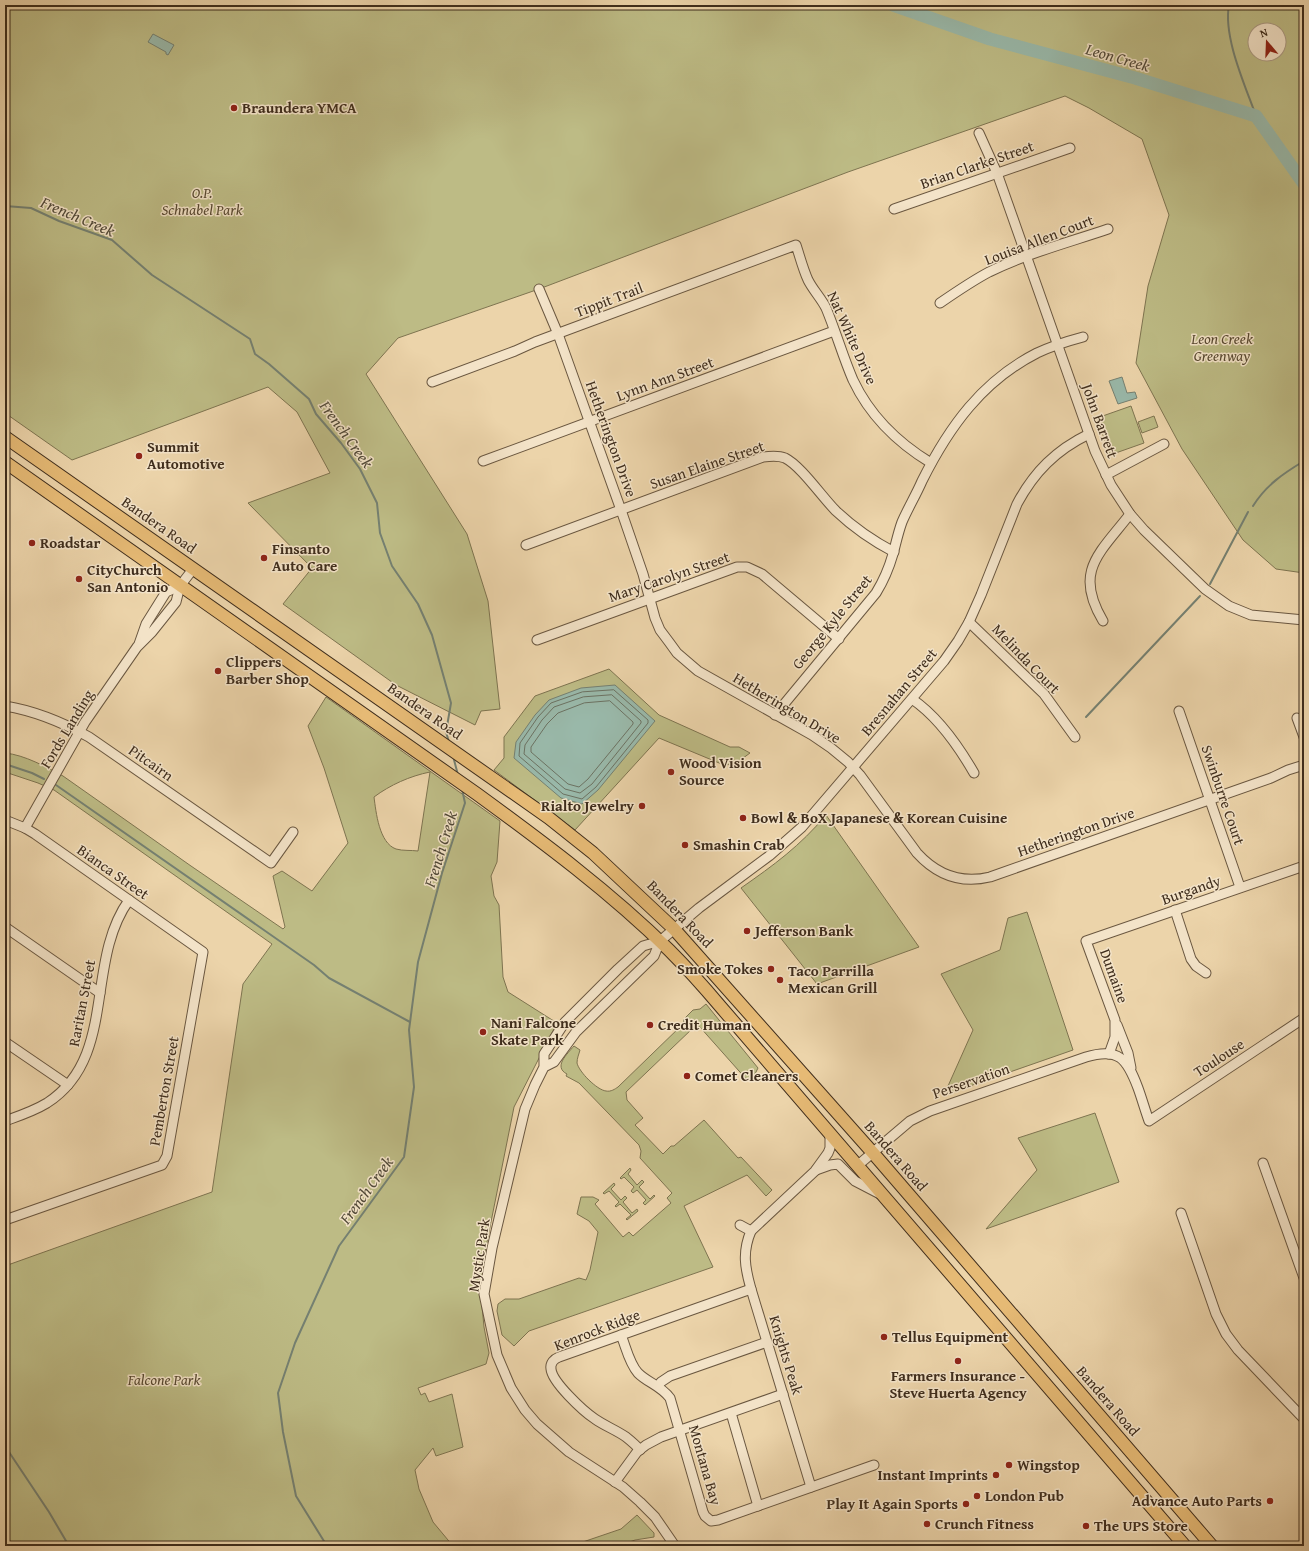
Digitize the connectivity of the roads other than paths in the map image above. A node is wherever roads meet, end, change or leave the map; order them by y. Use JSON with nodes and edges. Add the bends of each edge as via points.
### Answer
{"nodes":[{"id":1,"x":979,"y":133,"type":"dead end"},
{"id":2,"x":1070,"y":148,"type":"dead end"},
{"id":3,"x":997,"y":173,"type":"junction"},
{"id":4,"x":894,"y":209,"type":"dead end"},
{"id":5,"x":1108,"y":229,"type":"dead end"},
{"id":6,"x":796,"y":245,"type":"joint"},
{"id":7,"x":1027,"y":257,"type":"junction"},
{"id":8,"x":539,"y":289,"type":"dead end"},
{"id":9,"x":940,"y":303,"type":"dead end"},
{"id":10,"x":834,"y":331,"type":"junction"},
{"id":11,"x":558,"y":334,"type":"junction"},
{"id":12,"x":1083,"y":337,"type":"dead end"},
{"id":13,"x":1057,"y":345,"type":"junction"},
{"id":14,"x":432,"y":382,"type":"dead end"},
{"id":15,"x":590,"y":422,"type":"junction"},
{"id":16,"x":1089,"y":434,"type":"junction"},
{"id":17,"x":10,"y":440,"type":"edge"},
{"id":18,"x":1164,"y":444,"type":"dead end"},
{"id":19,"x":5,"y":461,"type":"edge"},
{"id":20,"x":483,"y":461,"type":"dead end"},
{"id":21,"x":931,"y":463,"type":"junction"},
{"id":22,"x":1106,"y":475,"type":"junction"},
{"id":23,"x":622,"y":510,"type":"junction"},
{"id":24,"x":1130,"y":514,"type":"junction"},
{"id":25,"x":526,"y":545,"type":"dead end"},
{"id":26,"x":894,"y":552,"type":"junction"},
{"id":27,"x":192,"y":568,"type":"junction"},
{"id":28,"x":180,"y":586,"type":"junction"},
{"id":29,"x":649,"y":598,"type":"junction"},
{"id":30,"x":1304,"y":620,"type":"edge"},
{"id":31,"x":1103,"y":621,"type":"dead end"},
{"id":32,"x":969,"y":622,"type":"junction"},
{"id":33,"x":839,"y":639,"type":"junction"},
{"id":34,"x":537,"y":640,"type":"dead end"},
{"id":35,"x":912,"y":699,"type":"junction"},
{"id":36,"x":5,"y":706,"type":"edge"},
{"id":37,"x":394,"y":709,"type":"junction"},
{"id":38,"x":1179,"y":711,"type":"dead end"},
{"id":39,"x":775,"y":715,"type":"junction"},
{"id":40,"x":1297,"y":718,"type":"dead end"},
{"id":41,"x":382,"y":727,"type":"junction"},
{"id":42,"x":79,"y":732,"type":"junction"},
{"id":43,"x":1075,"y":737,"type":"dead end"},
{"id":44,"x":1304,"y":738,"type":"edge"},
{"id":45,"x":1304,"y":764,"type":"edge"},
{"id":46,"x":854,"y":768,"type":"junction"},
{"id":47,"x":974,"y":773,"type":"dead end"},
{"id":48,"x":1210,"y":800,"type":"junction"},
{"id":49,"x":5,"y":820,"type":"edge"},
{"id":50,"x":25,"y":828,"type":"junction"},
{"id":51,"x":294,"y":832,"type":"dead end"},
{"id":52,"x":1304,"y":866,"type":"edge"},
{"id":53,"x":1240,"y":887,"type":"junction"},
{"id":54,"x":129,"y":900,"type":"junction"},
{"id":55,"x":1175,"y":910,"type":"junction"},
{"id":56,"x":5,"y":927,"type":"edge"},
{"id":57,"x":674,"y":929,"type":"junction"},
{"id":58,"x":660,"y":941,"type":"junction"},
{"id":59,"x":1086,"y":941,"type":"joint"},
{"id":60,"x":203,"y":952,"type":"joint"},
{"id":61,"x":1206,"y":972,"type":"dead end"},
{"id":62,"x":100,"y":994,"type":"junction"},
{"id":63,"x":1304,"y":1018,"type":"edge"},
{"id":64,"x":1115,"y":1020,"type":"junction"},
{"id":65,"x":5,"y":1042,"type":"edge"},
{"id":66,"x":1109,"y":1054,"type":"junction"},
{"id":67,"x":544,"y":1067,"type":"junction"},
{"id":68,"x":1131,"y":1069,"type":"junction"},
{"id":69,"x":68,"y":1086,"type":"junction"},
{"id":70,"x":5,"y":1121,"type":"edge"},
{"id":71,"x":1149,"y":1121,"type":"joint"},
{"id":72,"x":830,"y":1134,"type":"junction"},
{"id":73,"x":872,"y":1153,"type":"junction"},
{"id":74,"x":1263,"y":1163,"type":"dead end"},
{"id":75,"x":857,"y":1166,"type":"junction"},
{"id":76,"x":814,"y":1171,"type":"junction"},
{"id":77,"x":882,"y":1195,"type":"junction"},
{"id":78,"x":1181,"y":1213,"type":"dead end"},
{"id":79,"x":5,"y":1220,"type":"edge"},
{"id":80,"x":740,"y":1225,"type":"dead end"},
{"id":81,"x":751,"y":1231,"type":"junction"},
{"id":82,"x":1304,"y":1278,"type":"edge"},
{"id":83,"x":751,"y":1289,"type":"junction"},
{"id":84,"x":621,"y":1335,"type":"junction"},
{"id":85,"x":767,"y":1342,"type":"junction"},
{"id":86,"x":658,"y":1386,"type":"junction"},
{"id":87,"x":783,"y":1394,"type":"junction"},
{"id":88,"x":731,"y":1413,"type":"junction"},
{"id":89,"x":1302,"y":1413,"type":"edge"},
{"id":90,"x":680,"y":1430,"type":"junction"},
{"id":91,"x":640,"y":1450,"type":"junction"},
{"id":92,"x":874,"y":1465,"type":"dead end"},
{"id":93,"x":615,"y":1482,"type":"junction"},
{"id":94,"x":811,"y":1488,"type":"junction"},
{"id":95,"x":758,"y":1506,"type":"junction"},
{"id":96,"x":675,"y":1546,"type":"edge"},
{"id":97,"x":1185,"y":1546,"type":"edge"},
{"id":98,"x":1212,"y":1546,"type":"edge"}],
"edges":[{"from":1,"to":3,"type":"street","name":"John Barrett"},
{"from":2,"to":3,"type":"street","name":"Brian Clarke Street"},
{"from":3,"to":4,"type":"street","name":"Brian Clarke Street"},
{"from":3,"to":7,"type":"street","name":"John Barrett"},
{"from":5,"to":7,"type":"street","name":"Louisa Allen Court"},
{"from":6,"to":10,"type":"street","name":"Nat White Drive","via":[[809,280],[826,307]]},
{"from":6,"to":11,"type":"street","name":"Tippit Trail"},
{"from":7,"to":9,"type":"street","name":"Louisa Allen Court","via":[[990,272]]},
{"from":7,"to":13,"type":"street","name":"John Barrett"},
{"from":8,"to":11,"type":"street","name":"Hetherington Drive"},
{"from":10,"to":15,"type":"street","name":"Lynn Ann Street"},
{"from":10,"to":21,"type":"street","name":"Nat White Drive","via":[[854,381],[873,413],[898,441]]},
{"from":11,"to":14,"type":"street","name":"Tippit Trail"},
{"from":11,"to":15,"type":"street","name":"Hetherington Drive"},
{"from":12,"to":13,"type":"street","name":"George Kyle Street"},
{"from":13,"to":16,"type":"street","name":"John Barrett"},
{"from":13,"to":21,"type":"street","name":"George Kyle Street","via":[[1018,364],[980,394],[964,412]]},
{"from":15,"to":20,"type":"street","name":"Lynn Ann Street"},
{"from":15,"to":23,"type":"street","name":"Hetherington Drive"},
{"from":16,"to":22,"type":"street","name":"John Barrett"},
{"from":16,"to":32,"type":"street","name":"Bresnahan Street","via":[[1052,457],[1024,491]]},
{"from":17,"to":19,"type":"main road"},
{"from":17,"to":27,"type":"main road","name":"Bandera Road"},
{"from":18,"to":22,"type":"street"},
{"from":19,"to":28,"type":"main road"},
{"from":21,"to":26,"type":"street","name":"George Kyle Street","via":[[898,532]]},
{"from":22,"to":24,"type":"street","name":"John Barrett"},
{"from":23,"to":25,"type":"street","name":"Susan Elaine Street"},
{"from":23,"to":26,"type":"street","name":"Susan Elaine Street","via":[[763,457],[779,457],[797,468],[837,512],[880,545]]},
{"from":23,"to":29,"type":"street","name":"Hetherington Drive"},
{"from":24,"to":30,"type":"street","name":"John Barrett","via":[[1205,589],[1229,606],[1251,615]]},
{"from":24,"to":31,"type":"street","via":[[1097,556],[1090,576],[1091,597]]},
{"from":26,"to":33,"type":"street","name":"George Kyle Street","via":[[885,578],[876,593]]},
{"from":27,"to":28,"type":"street","name":"Fords Landing"},
{"from":27,"to":37,"type":"main road","name":"Bandera Road"},
{"from":28,"to":41,"type":"main road"},
{"from":28,"to":42,"type":"street","name":"Fords Landing","via":[[166,592],[146,624],[138,647]]},
{"from":29,"to":33,"type":"street","name":"Mary Carolyn Street","via":[[730,569],[747,567],[762,574]]},
{"from":29,"to":34,"type":"street","name":"Mary Carolyn Street"},
{"from":29,"to":39,"type":"street","name":"Hetherington Drive","via":[[660,630],[687,662]]},
{"from":32,"to":35,"type":"street","name":"Bresnahan Street","via":[[944,661]]},
{"from":32,"to":43,"type":"street","name":"Melinda Court","via":[[1044,694]]},
{"from":33,"to":39,"type":"street","name":"George Kyle Street"},
{"from":35,"to":46,"type":"street","name":"Bresnahan Street"},
{"from":35,"to":47,"type":"street","via":[[937,721]]},
{"from":36,"to":42,"type":"street","name":"Pitcairn","via":[[42,715]]},
{"from":37,"to":41,"type":"main road"},
{"from":37,"to":57,"type":"main road","name":"Bandera Road","via":[[549,818],[593,853]]},
{"from":38,"to":48,"type":"street","name":"Swinburre Court"},
{"from":39,"to":46,"type":"street","name":"Hetherington Drive","via":[[812,735]]},
{"from":40,"to":44,"type":"street"},
{"from":41,"to":58,"type":"main road","via":[[543,842]]},
{"from":42,"to":50,"type":"street","name":"Fords Landing"},
{"from":42,"to":51,"type":"street","name":"Pitcairn","via":[[271,863]]},
{"from":45,"to":48,"type":"street","name":"Hetherington Drive"},
{"from":46,"to":48,"type":"street","name":"Hetherington Drive","via":[[926,863],[950,877],[963,879],[990,877]]},
{"from":46,"to":57,"type":"street","name":"Bresnahan Street","via":[[802,827],[769,856]]},
{"from":48,"to":53,"type":"street","name":"Swinburre Court"},
{"from":49,"to":50,"type":"street","name":"Bianca Street"},
{"from":50,"to":54,"type":"street","name":"Bianca Street"},
{"from":52,"to":53,"type":"street","name":"Burgandy"},
{"from":53,"to":55,"type":"street","name":"Burgandy"},
{"from":54,"to":60,"type":"street","name":"Bianca Street"},
{"from":54,"to":62,"type":"street","name":"Raritan Street","via":[[111,935]]},
{"from":55,"to":59,"type":"street","name":"Burgandy"},
{"from":55,"to":61,"type":"street","via":[[1191,959],[1196,966]]},
{"from":56,"to":62,"type":"street"},
{"from":57,"to":58,"type":"street","name":"Bresnahan Street"},
{"from":57,"to":73,"type":"main road","name":"Bandera Road"},
{"from":58,"to":67,"type":"street","name":"Mystic Park","via":[[654,956],[576,1032],[554,1062]]},
{"from":58,"to":67,"type":"street","name":"Mystic Park","via":[[643,946],[565,1022],[544,1054]]},
{"from":58,"to":72,"type":"main road","via":[[702,985]]},
{"from":59,"to":64,"type":"street","name":"Dumaine"},
{"from":60,"to":79,"type":"street","name":"Pemberton Street","via":[[167,1156],[162,1165]]},
{"from":62,"to":69,"type":"street","name":"Raritan Street","via":[[88,1053]]},
{"from":63,"to":71,"type":"street","name":"Toulouse"},
{"from":64,"to":66,"type":"street","name":"Dumaine","via":[[1115,1037]]},
{"from":64,"to":68,"type":"street","name":"Dumaine","via":[[1128,1053]]},
{"from":65,"to":69,"type":"street"},
{"from":66,"to":68,"type":"street","via":[[1121,1058]]},
{"from":66,"to":73,"type":"street","name":"Perservation","via":[[1101,1053],[1086,1057],[930,1111],[910,1122]]},
{"from":67,"to":93,"type":"street","name":"Mystic Park","via":[[525,1109],[492,1248],[484,1294],[497,1354],[511,1388],[525,1410],[569,1452]]},
{"from":68,"to":71,"type":"street","name":"Dumaine"},
{"from":69,"to":70,"type":"street","name":"Raritan Street","via":[[47,1103]]},
{"from":72,"to":75,"type":"main road"},
{"from":72,"to":76,"type":"street","via":[[828,1153]]},
{"from":73,"to":75,"type":"street","name":"Perservation"},
{"from":73,"to":98,"type":"main road","name":"Bandera Road"},
{"from":74,"to":82,"type":"street"},
{"from":75,"to":77,"type":"main road"},
{"from":76,"to":77,"type":"street","via":[[838,1164],[855,1181]]},
{"from":76,"to":81,"type":"street"},
{"from":77,"to":97,"type":"main road"},
{"from":78,"to":89,"type":"street","via":[[1216,1314],[1226,1334],[1238,1350]]},
{"from":80,"to":81,"type":"street"},
{"from":81,"to":83,"type":"street","name":"Knights Peak","via":[[745,1256]]},
{"from":83,"to":84,"type":"street","name":"Kenrock Ridge"},
{"from":83,"to":85,"type":"street","name":"Knights Peak"},
{"from":84,"to":86,"type":"street","name":"Montana Bay","via":[[637,1372]]},
{"from":84,"to":91,"type":"street","name":"Kenrock Ridge","via":[[559,1357],[552,1362],[551,1369],[565,1392],[581,1408],[626,1437]]},
{"from":85,"to":86,"type":"street","via":[[670,1376]]},
{"from":85,"to":87,"type":"street","name":"Knights Peak"},
{"from":86,"to":90,"type":"street","name":"Montana Bay","via":[[670,1398]]},
{"from":87,"to":88,"type":"street"},
{"from":87,"to":94,"type":"street","name":"Knights Peak"},
{"from":88,"to":90,"type":"street"},
{"from":88,"to":95,"type":"street"},
{"from":90,"to":91,"type":"street","via":[[660,1437]]},
{"from":90,"to":95,"type":"street","name":"Montana Bay","via":[[705,1516],[711,1521],[718,1520]]},
{"from":91,"to":93,"type":"street"},
{"from":92,"to":94,"type":"street","name":"Montana Bay"},
{"from":93,"to":96,"type":"street","name":"Mystic Park","via":[[655,1517]]},
{"from":94,"to":95,"type":"street","name":"Montana Bay"}]}
